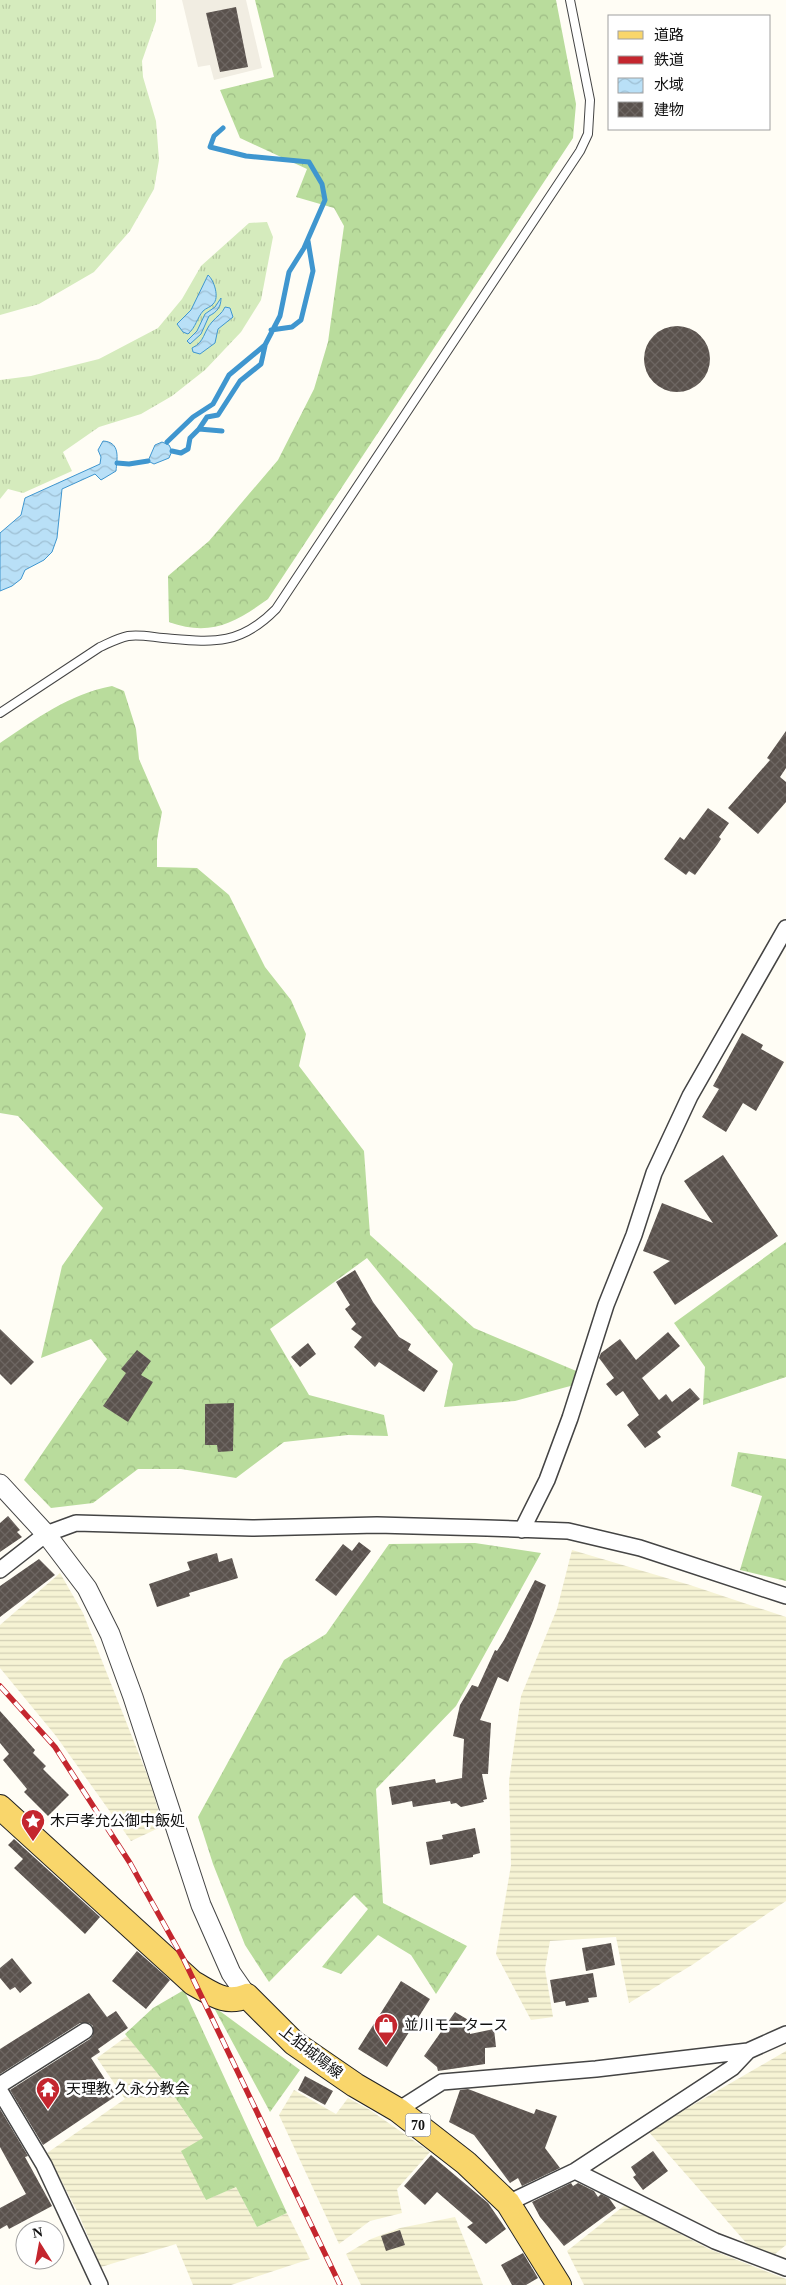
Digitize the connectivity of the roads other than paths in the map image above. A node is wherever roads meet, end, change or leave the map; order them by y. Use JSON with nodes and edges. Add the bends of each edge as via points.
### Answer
{"nodes":[{"id":1,"x":570,"y":0,"type":"edge"},
{"id":2,"x":0,"y":713,"type":"edge"},
{"id":3,"x":786,"y":928,"type":"edge"},
{"id":4,"x":0,"y":1484,"type":"edge"},
{"id":5,"x":522,"y":1530,"type":"junction"},
{"id":6,"x":46,"y":1534,"type":"junction"},
{"id":7,"x":0,"y":1570,"type":"edge"},
{"id":8,"x":786,"y":1596,"type":"edge"},
{"id":9,"x":0,"y":1807,"type":"edge"},
{"id":10,"x":247,"y":1996,"type":"junction"},
{"id":11,"x":85,"y":2031,"type":"dead end"},
{"id":12,"x":786,"y":2034,"type":"edge"},
{"id":13,"x":748,"y":2051,"type":"junction"},
{"id":14,"x":0,"y":2085,"type":"edge"},
{"id":15,"x":0,"y":2091,"type":"edge"},
{"id":16,"x":398,"y":2110,"type":"junction"},
{"id":17,"x":576,"y":2170,"type":"junction"},
{"id":18,"x":508,"y":2204,"type":"junction"},
{"id":19,"x":786,"y":2268,"type":"edge"},
{"id":20,"x":100,"y":2285,"type":"edge"},
{"id":21,"x":559,"y":2285,"type":"edge"}],
"edges":[{"from":1,"to":2,"type":"lane","via":[[590,100],[588,134],[580,151],[276,609],[250,632],[228,638],[206,641],[136,636],[116,640],[100,647]]},
{"from":3,"to":5,"type":"street","via":[[690,1096],[654,1173],[606,1305],[570,1418],[547,1480]]},
{"from":4,"to":6,"type":"street"},
{"from":5,"to":6,"type":"street","via":[[377,1525],[252,1528],[76,1523]]},
{"from":5,"to":8,"type":"street","via":[[568,1531],[640,1548]]},
{"from":6,"to":7,"type":"street"},
{"from":6,"to":10,"type":"street","via":[[86,1588],[110,1634],[202,1905],[231,1974]]},
{"from":9,"to":10,"type":"main road","via":[[194,1982],[216,1996],[234,2001]]},
{"from":10,"to":16,"type":"main road","name":"上狛城陽線","number":"70","via":[[294,2043],[356,2086]]},
{"from":11,"to":14,"type":"street"},
{"from":12,"to":13,"type":"street"},
{"from":13,"to":16,"type":"street","via":[[596,2069],[442,2082]]},
{"from":13,"to":17,"type":"street","via":[[732,2068]]},
{"from":15,"to":20,"type":"street","via":[[44,2165]]},
{"from":16,"to":18,"type":"main road","name":"上狛城陽線","number":"70","via":[[466,2163]]},
{"from":17,"to":18,"type":"street"},
{"from":17,"to":19,"type":"street","via":[[715,2241]]},
{"from":18,"to":21,"type":"main road","name":"上狛城陽線","number":"70"}]}
